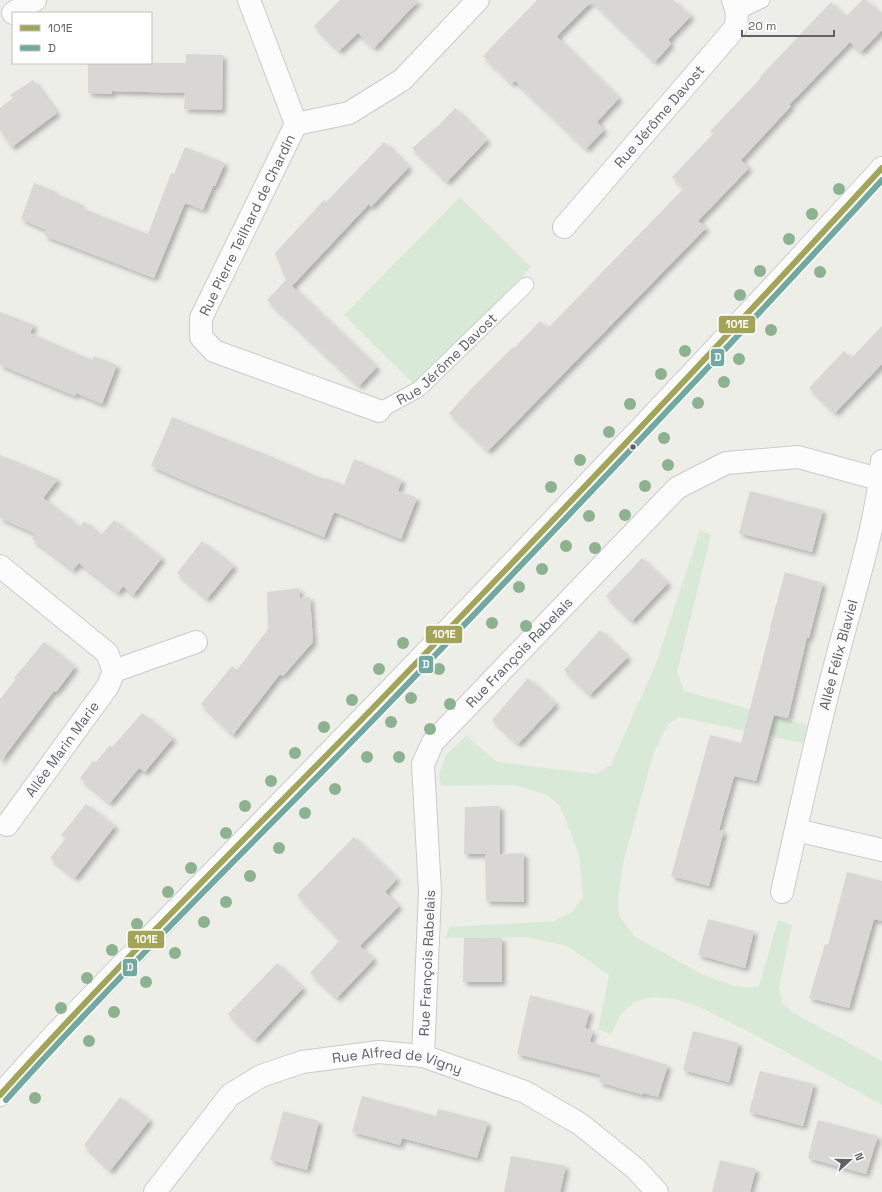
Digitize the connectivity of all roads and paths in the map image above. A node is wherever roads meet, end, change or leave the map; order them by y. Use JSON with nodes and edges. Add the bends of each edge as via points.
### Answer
{"nodes":[{"id":1,"x":35,"y":0,"type":"edge"},
{"id":2,"x":249,"y":0,"type":"edge"},
{"id":3,"x":478,"y":0,"type":"edge"},
{"id":4,"x":762,"y":0,"type":"edge"},
{"id":5,"x":735,"y":6,"type":"edge"},
{"id":6,"x":15,"y":12,"type":"edge"},
{"id":7,"x":12,"y":14,"type":"edge"},
{"id":8,"x":0,"y":21,"type":"edge"},
{"id":9,"x":296,"y":124,"type":"junction"},
{"id":10,"x":882,"y":168,"type":"edge"},
{"id":11,"x":564,"y":227,"type":"dead end"},
{"id":12,"x":526,"y":285,"type":"dead end"},
{"id":13,"x":379,"y":410,"type":"joint"},
{"id":14,"x":881,"y":473,"type":"edge"},
{"id":15,"x":0,"y":566,"type":"edge"},
{"id":16,"x":196,"y":642,"type":"dead end"},
{"id":17,"x":114,"y":672,"type":"junction"},
{"id":18,"x":7,"y":826,"type":"dead end"},
{"id":19,"x":796,"y":830,"type":"junction"},
{"id":20,"x":882,"y":850,"type":"edge"},
{"id":21,"x":782,"y":892,"type":"dead end"},
{"id":22,"x":424,"y":1056,"type":"junction"},
{"id":23,"x":0,"y":1094,"type":"edge"},
{"id":24,"x":155,"y":1192,"type":"edge"},
{"id":25,"x":656,"y":1192,"type":"edge"}],
"edges":[{"from":1,"to":6,"type":"street"},
{"from":2,"to":9,"type":"street","name":"Rue Pierre Teilhard de Chardin"},
{"from":3,"to":9,"type":"street","via":[[402,80],[349,113]]},
{"from":4,"to":5,"type":"lane"},
{"from":5,"to":11,"type":"street","name":"Rue Jérôme Davost","via":[[736,27]]},
{"from":7,"to":8,"type":"street"},
{"from":9,"to":13,"type":"street","name":"Rue Pierre Teilhard de Chardin","via":[[201,318],[201,337],[214,351]]},
{"from":10,"to":23,"type":"street","via":[[622,446]]},
{"from":12,"to":13,"type":"lane","name":"Rue Jérôme Davost","via":[[419,389]]},
{"from":14,"to":19,"type":"street","name":"Allée Félix Blaviel","via":[[872,524],[816,737]]},
{"from":14,"to":22,"type":"street","name":"Rue François Rabelais","via":[[798,457],[726,463],[677,488],[433,742],[423,764],[430,892]]},
{"from":15,"to":17,"type":"street","via":[[107,653]]},
{"from":16,"to":17,"type":"street"},
{"from":17,"to":18,"type":"street","name":"Allée Marin Marie","via":[[108,686]]},
{"from":19,"to":20,"type":"street"},
{"from":19,"to":21,"type":"street","name":"Allée Félix Blaviel"},
{"from":22,"to":24,"type":"street","name":"Rue Alfred de Vigny","via":[[380,1052],[302,1062],[261,1076],[230,1095]]},
{"from":22,"to":25,"type":"street","name":"Rue Alfred de Vigny","via":[[525,1092],[580,1124],[636,1169]]}]}
